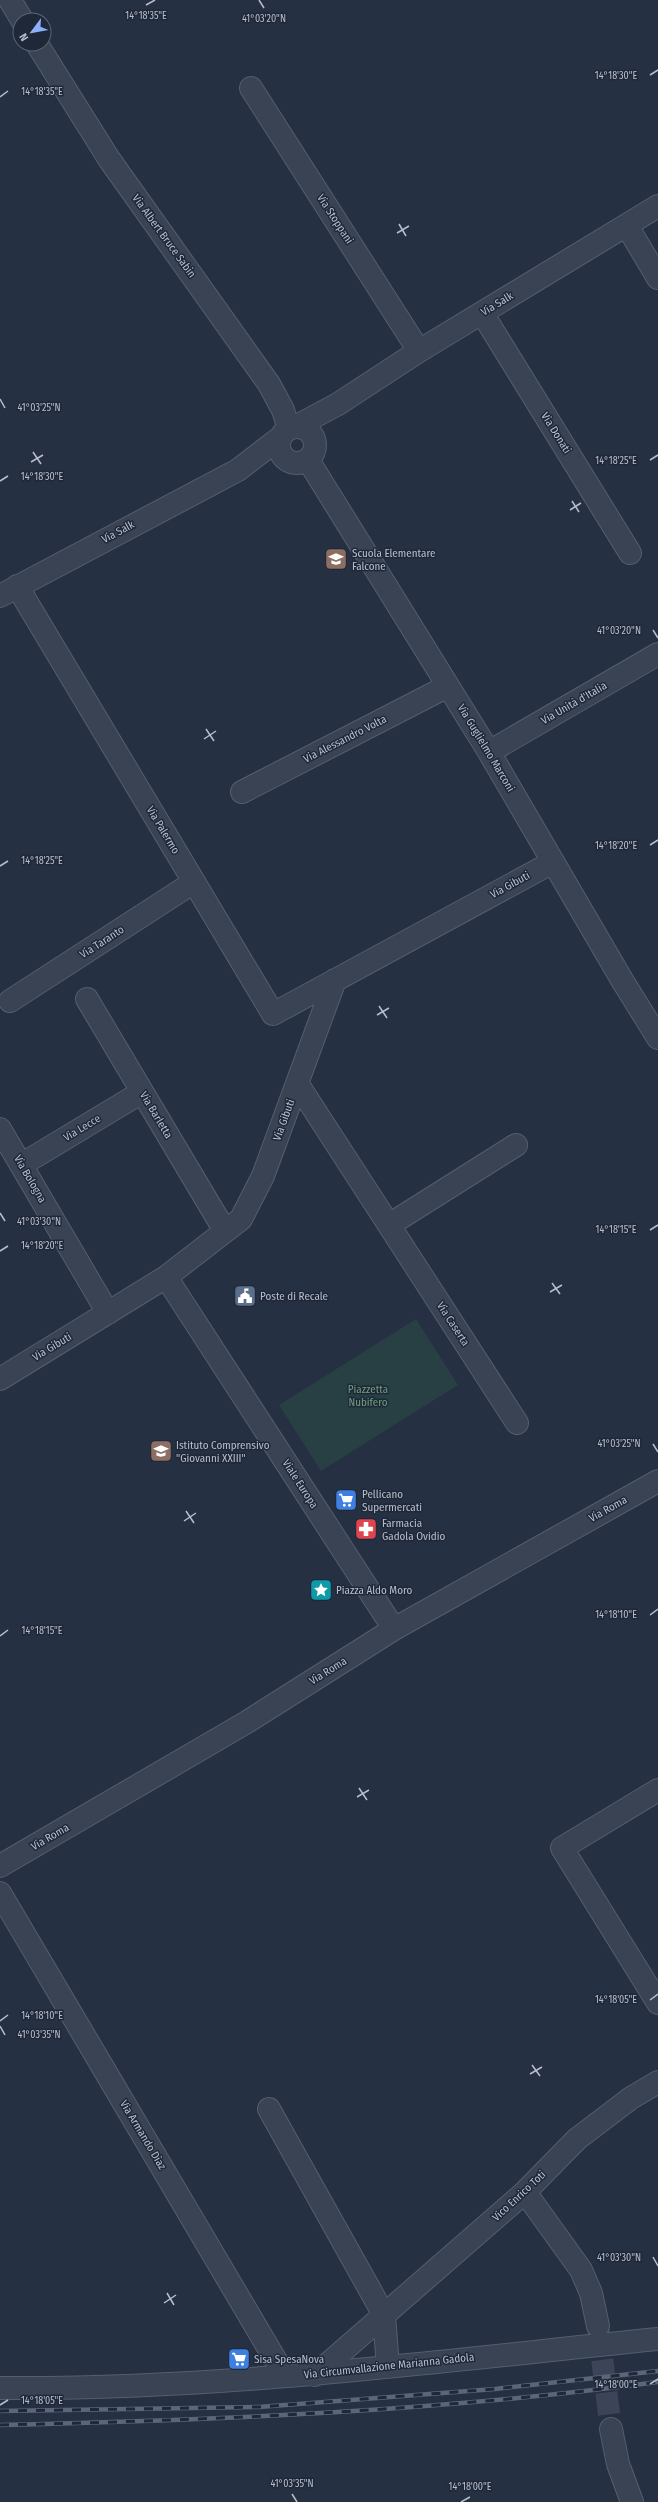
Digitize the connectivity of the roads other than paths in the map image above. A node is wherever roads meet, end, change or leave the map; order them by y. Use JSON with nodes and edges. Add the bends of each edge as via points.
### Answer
{"nodes":[{"id":1,"x":10,"y":0,"type":"edge"},
{"id":2,"x":17,"y":12,"type":"edge"},
{"id":3,"x":42,"y":52,"type":"edge"},
{"id":4,"x":251,"y":88,"type":"dead end"},
{"id":5,"x":658,"y":206,"type":"edge"},
{"id":6,"x":627,"y":226,"type":"junction"},
{"id":7,"x":658,"y":278,"type":"edge"},
{"id":8,"x":482,"y":313,"type":"junction"},
{"id":9,"x":419,"y":351,"type":"junction"},
{"id":10,"x":338,"y":404,"type":"junction"},
{"id":11,"x":288,"y":431,"type":"junction"},
{"id":12,"x":304,"y":458,"type":"junction"},
{"id":13,"x":238,"y":470,"type":"junction"},
{"id":14,"x":630,"y":553,"type":"dead end"},
{"id":15,"x":9,"y":591,"type":"edge"},
{"id":16,"x":658,"y":654,"type":"edge"},
{"id":17,"x":448,"y":686,"type":"junction"},
{"id":18,"x":489,"y":752,"type":"junction"},
{"id":19,"x":242,"y":792,"type":"dead end"},
{"id":20,"x":553,"y":862,"type":"junction"},
{"id":21,"x":194,"y":882,"type":"junction"},
{"id":22,"x":335,"y":980,"type":"junction"},
{"id":23,"x":87,"y":999,"type":"dead end"},
{"id":24,"x":10,"y":1002,"type":"dead end"},
{"id":25,"x":658,"y":1038,"type":"edge"},
{"id":26,"x":297,"y":1083,"type":"junction"},
{"id":27,"x":142,"y":1092,"type":"junction"},
{"id":28,"x":0,"y":1129,"type":"edge"},
{"id":29,"x":516,"y":1145,"type":"dead end"},
{"id":30,"x":21,"y":1165,"type":"junction"},
{"id":31,"x":389,"y":1225,"type":"junction"},
{"id":32,"x":225,"y":1231,"type":"junction"},
{"id":33,"x":166,"y":1278,"type":"junction"},
{"id":34,"x":108,"y":1313,"type":"junction"},
{"id":35,"x":0,"y":1379,"type":"edge"},
{"id":36,"x":518,"y":1423,"type":"dead end"},
{"id":37,"x":658,"y":1480,"type":"edge"},
{"id":38,"x":394,"y":1629,"type":"junction"},
{"id":39,"x":658,"y":1790,"type":"edge"},
{"id":40,"x":0,"y":1866,"type":"edge"},
{"id":41,"x":0,"y":1893,"type":"edge"},
{"id":42,"x":658,"y":2003,"type":"edge"},
{"id":43,"x":658,"y":2082,"type":"edge"},
{"id":44,"x":269,"y":2109,"type":"dead end"},
{"id":45,"x":525,"y":2192,"type":"junction"},
{"id":46,"x":384,"y":2315,"type":"junction"},
{"id":47,"x":598,"y":2326,"type":"tunnel mouth"},
{"id":48,"x":658,"y":2339,"type":"edge"},
{"id":49,"x":388,"y":2367,"type":"junction"},
{"id":50,"x":315,"y":2375,"type":"junction"},
{"id":51,"x":286,"y":2376,"type":"junction"},
{"id":52,"x":0,"y":2388,"type":"edge"},
{"id":53,"x":611,"y":2429,"type":"tunnel mouth"},
{"id":54,"x":632,"y":2502,"type":"edge"}],
"edges":[{"from":1,"to":2,"type":"street"},
{"from":3,"to":11,"type":"street","name":"Via Albert Bruce Sabin","via":[[109,159],[269,384],[283,410]]},
{"from":4,"to":9,"type":"street","name":"Via Stoppani"},
{"from":5,"to":6,"type":"street","name":"Via Salk"},
{"from":6,"to":7,"type":"street"},
{"from":6,"to":8,"type":"street","name":"Via Salk"},
{"from":8,"to":9,"type":"street","name":"Via Salk"},
{"from":8,"to":14,"type":"street","name":"Via Donati"},
{"from":9,"to":10,"type":"street","name":"Via Salk"},
{"from":10,"to":11,"type":"street","name":"Via Salk"},
{"from":10,"to":12,"type":"street"},
{"from":11,"to":12,"type":"street","via":[[281,454]]},
{"from":11,"to":12,"type":"street","via":[[306,429],[314,438]]},
{"from":11,"to":13,"type":"street","name":"Via Salk"},
{"from":12,"to":13,"type":"street","name":"Via Salk"},
{"from":12,"to":17,"type":"street","name":"Via Guglielmo Marconi"},
{"from":13,"to":15,"type":"street","name":"Via Salk"},
{"from":15,"to":21,"type":"street","name":"Via Palermo"},
{"from":16,"to":18,"type":"street","name":"Via Unità d'Italia"},
{"from":17,"to":18,"type":"street","name":"Via Guglielmo Marconi"},
{"from":17,"to":19,"type":"street","name":"Via Alessandro Volta"},
{"from":18,"to":20,"type":"street","name":"Via Guglielmo Marconi"},
{"from":20,"to":22,"type":"street","name":"Via Gibuti"},
{"from":20,"to":25,"type":"street","name":"Via Guglielmo Marconi"},
{"from":21,"to":22,"type":"street","name":"Via Palermo","via":[[273,1014]]},
{"from":21,"to":24,"type":"street","name":"Via Taranto"},
{"from":22,"to":26,"type":"street","name":"Via Gibuti"},
{"from":23,"to":27,"type":"street","name":"Via Barletta"},
{"from":26,"to":31,"type":"street","name":"Via Caserta"},
{"from":26,"to":32,"type":"street","name":"Via Gibuti","via":[[264,1176],[241,1219]]},
{"from":27,"to":30,"type":"street","name":"Via Lecce"},
{"from":27,"to":32,"type":"street","name":"Via Barletta"},
{"from":28,"to":30,"type":"street","name":"Via Bologna"},
{"from":29,"to":31,"type":"street"},
{"from":30,"to":34,"type":"street","name":"Via Bologna"},
{"from":31,"to":36,"type":"street","name":"Via Caserta"},
{"from":32,"to":33,"type":"street","name":"Via Gibuti"},
{"from":33,"to":34,"type":"street","name":"Via Gibuti"},
{"from":33,"to":38,"type":"street","name":"Viale Europa"},
{"from":34,"to":35,"type":"street","name":"Via Gibuti"},
{"from":37,"to":38,"type":"street","name":"Via Roma"},
{"from":38,"to":40,"type":"street","name":"Via Roma","via":[[247,1722]]},
{"from":39,"to":42,"type":"street","via":[[562,1848]]},
{"from":41,"to":51,"type":"street","name":"Via Armando Dìaz"},
{"from":43,"to":45,"type":"street","name":"Vico Enrico Toti","via":[[631,2098],[577,2139]]},
{"from":44,"to":46,"type":"street"},
{"from":45,"to":46,"type":"street","name":"Vico Enrico Toti"},
{"from":45,"to":47,"type":"street","via":[[581,2270],[591,2293]]},
{"from":46,"to":49,"type":"street"},
{"from":46,"to":50,"type":"street","name":"Vico Enrico Toti"},
{"from":48,"to":49,"type":"street","name":"Via Circumvallazione Marianna Gadola"},
{"from":49,"to":50,"type":"street","name":"Via Circumvallazione Marianna Gadola"},
{"from":50,"to":51,"type":"street","name":"Via Circumvallazione Marianna Gadola"},
{"from":51,"to":52,"type":"street","name":"Via Circumvallazione Marianna Gadola","via":[[64,2388]]},
{"from":53,"to":54,"type":"street","via":[[618,2464]]}]}
